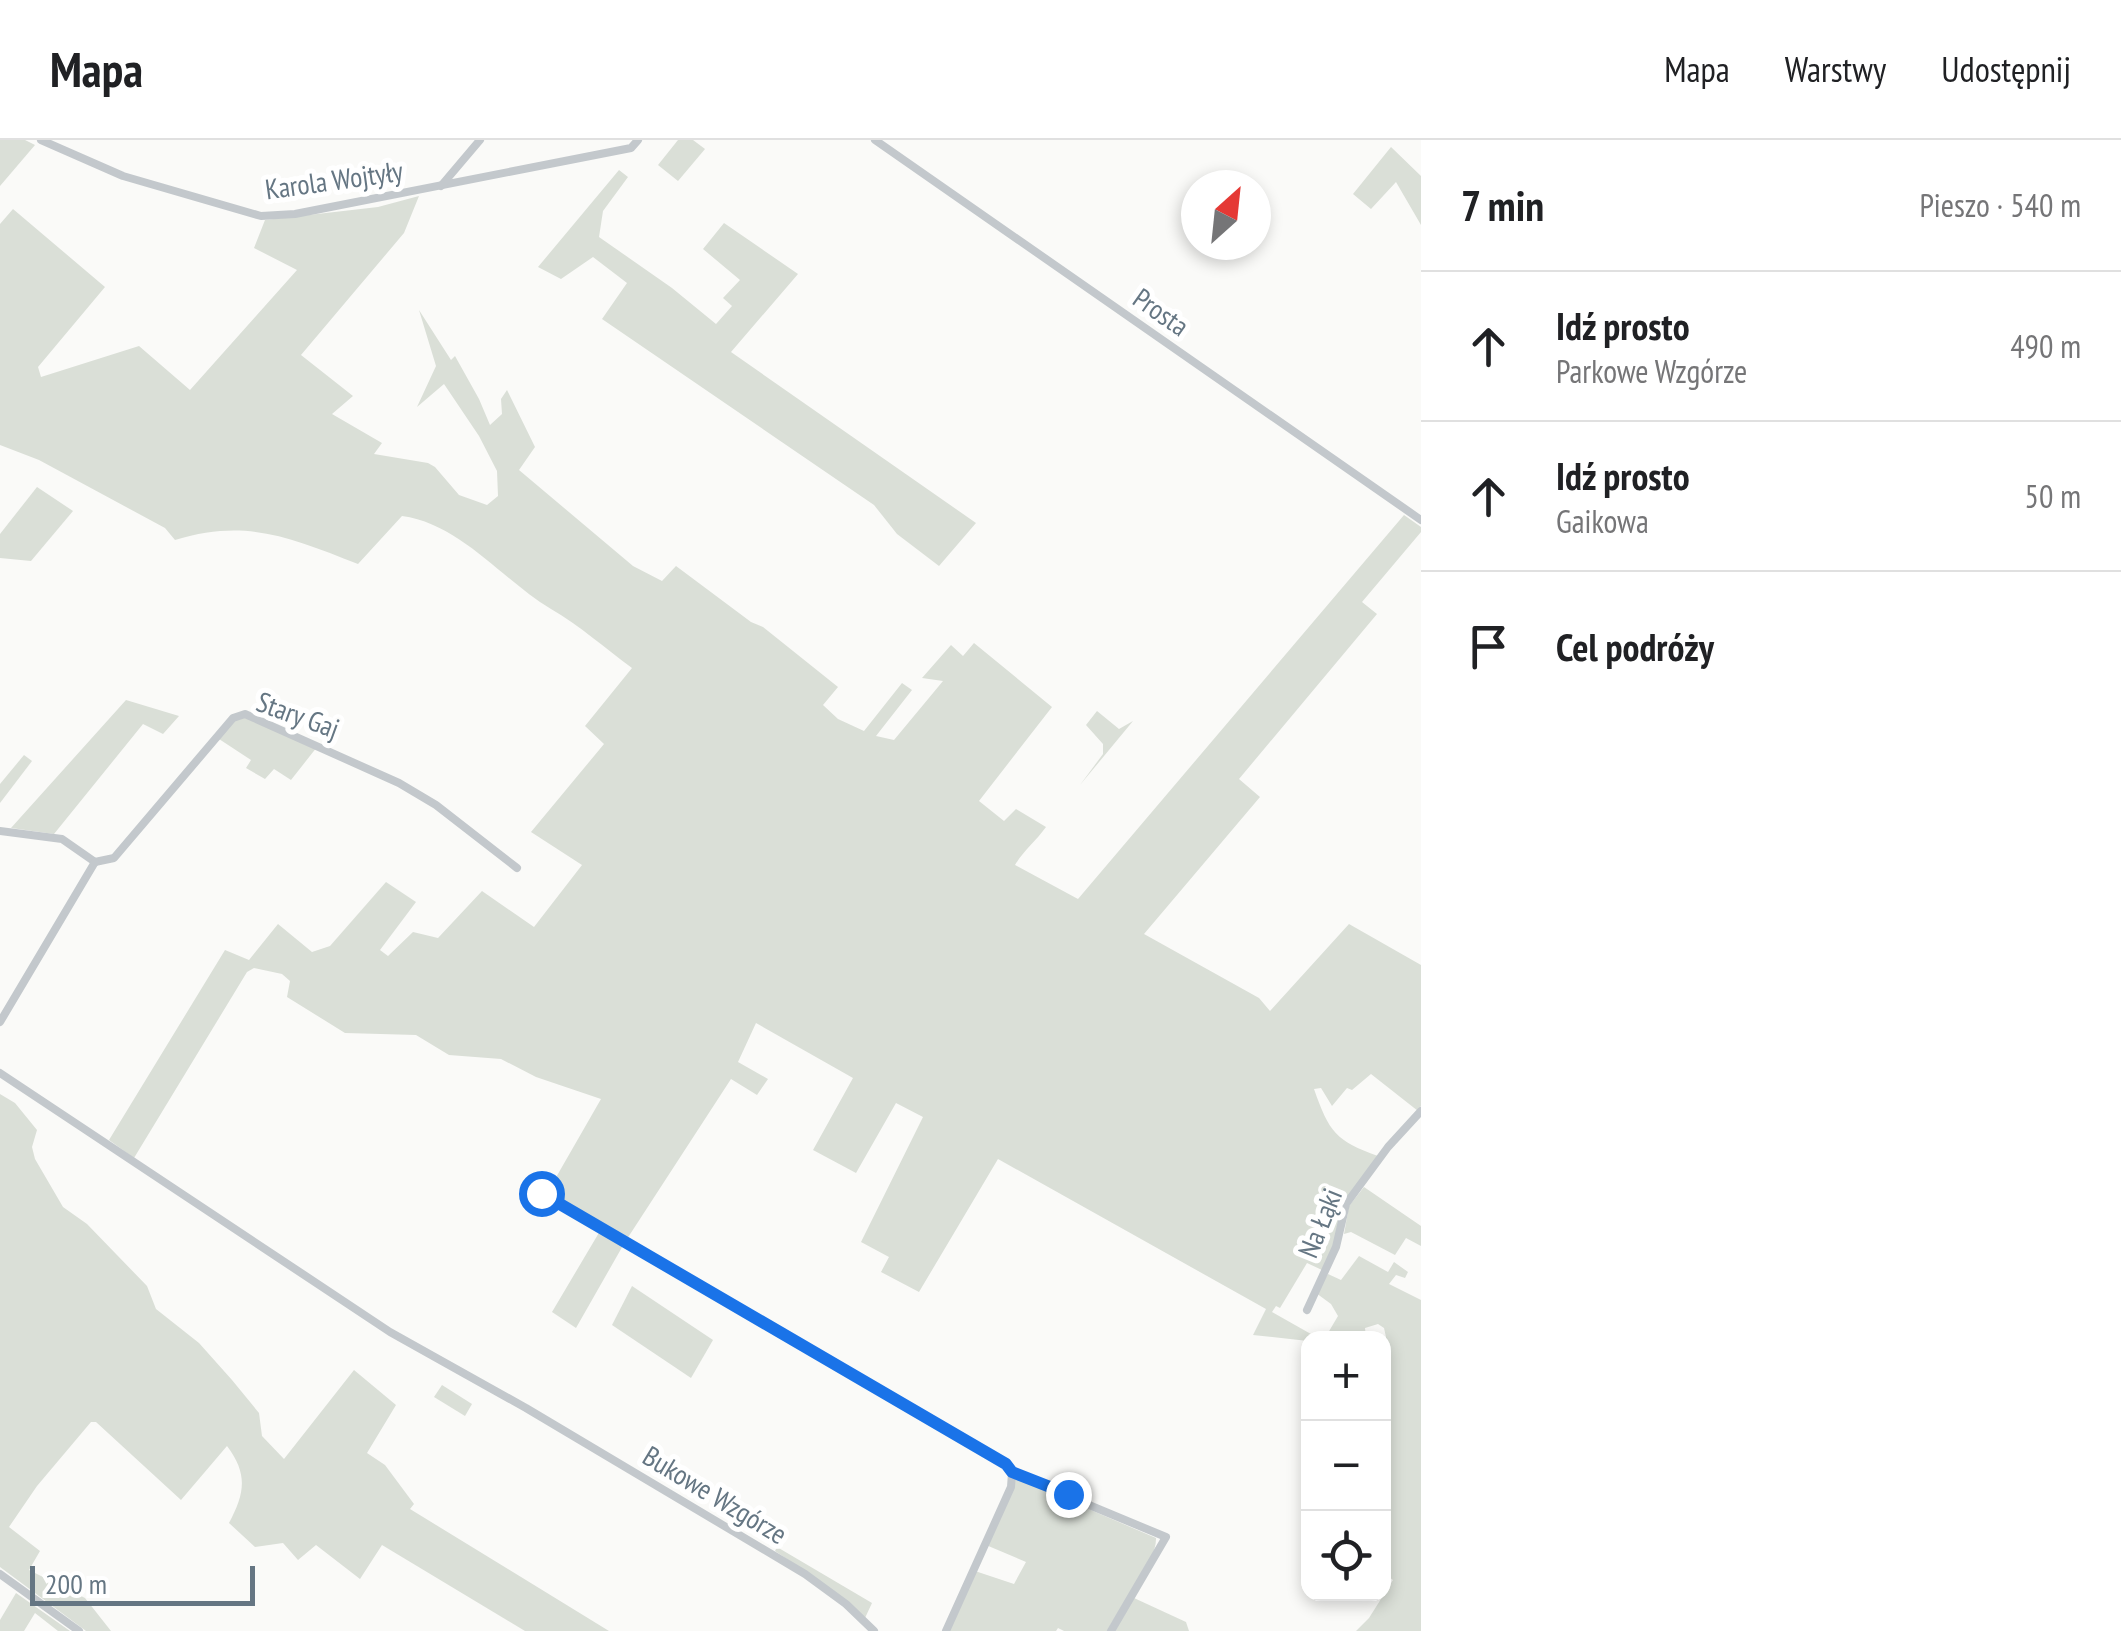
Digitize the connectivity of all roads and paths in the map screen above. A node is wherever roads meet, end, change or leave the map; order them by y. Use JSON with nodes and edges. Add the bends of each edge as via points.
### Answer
{"nodes":[{"id":1,"x":41,"y":140,"type":"edge"},
{"id":2,"x":480,"y":140,"type":"edge"},
{"id":3,"x":638,"y":140,"type":"edge"},
{"id":4,"x":875,"y":140,"type":"edge"},
{"id":5,"x":441,"y":186,"type":"junction"},
{"id":6,"x":1421,"y":520,"type":"edge"},
{"id":7,"x":0,"y":831,"type":"edge"},
{"id":8,"x":95,"y":862,"type":"junction"},
{"id":9,"x":516,"y":868,"type":"dead end"},
{"id":10,"x":0,"y":1022,"type":"edge"},
{"id":11,"x":0,"y":1073,"type":"edge"},
{"id":12,"x":1421,"y":1110,"type":"edge"},
{"id":13,"x":541,"y":1193,"type":"dead end"},
{"id":14,"x":1307,"y":1310,"type":"dead end"},
{"id":15,"x":1012,"y":1472,"type":"junction"},
{"id":16,"x":0,"y":1574,"type":"edge"},
{"id":17,"x":79,"y":1631,"type":"edge"},
{"id":18,"x":874,"y":1631,"type":"edge"},
{"id":19,"x":946,"y":1631,"type":"edge"},
{"id":20,"x":1111,"y":1631,"type":"edge"}],
"edges":[{"from":1,"to":5,"type":"street","name":"Karola Wojtyły","via":[[124,176],[262,216]]},
{"from":2,"to":5,"type":"street"},
{"from":3,"to":5,"type":"street","name":"Karola Wojtyły","via":[[631,148]]},
{"from":4,"to":6,"type":"street","name":"Prosta"},
{"from":7,"to":8,"type":"street","via":[[62,839]]},
{"from":8,"to":9,"type":"street","name":"Stary Gaj","via":[[114,858],[233,718],[245,714],[399,783]]},
{"from":8,"to":10,"type":"street"},
{"from":11,"to":18,"type":"street","name":"Bukowe Wzgórze","via":[[390,1332],[805,1574]]},
{"from":12,"to":14,"type":"street","name":"Na Łąki","via":[[1346,1204],[1336,1247]]},
{"from":13,"to":15,"type":"street"},
{"from":15,"to":19,"type":"street"},
{"from":15,"to":20,"type":"street","via":[[1166,1538]]},
{"from":16,"to":17,"type":"street"}]}
